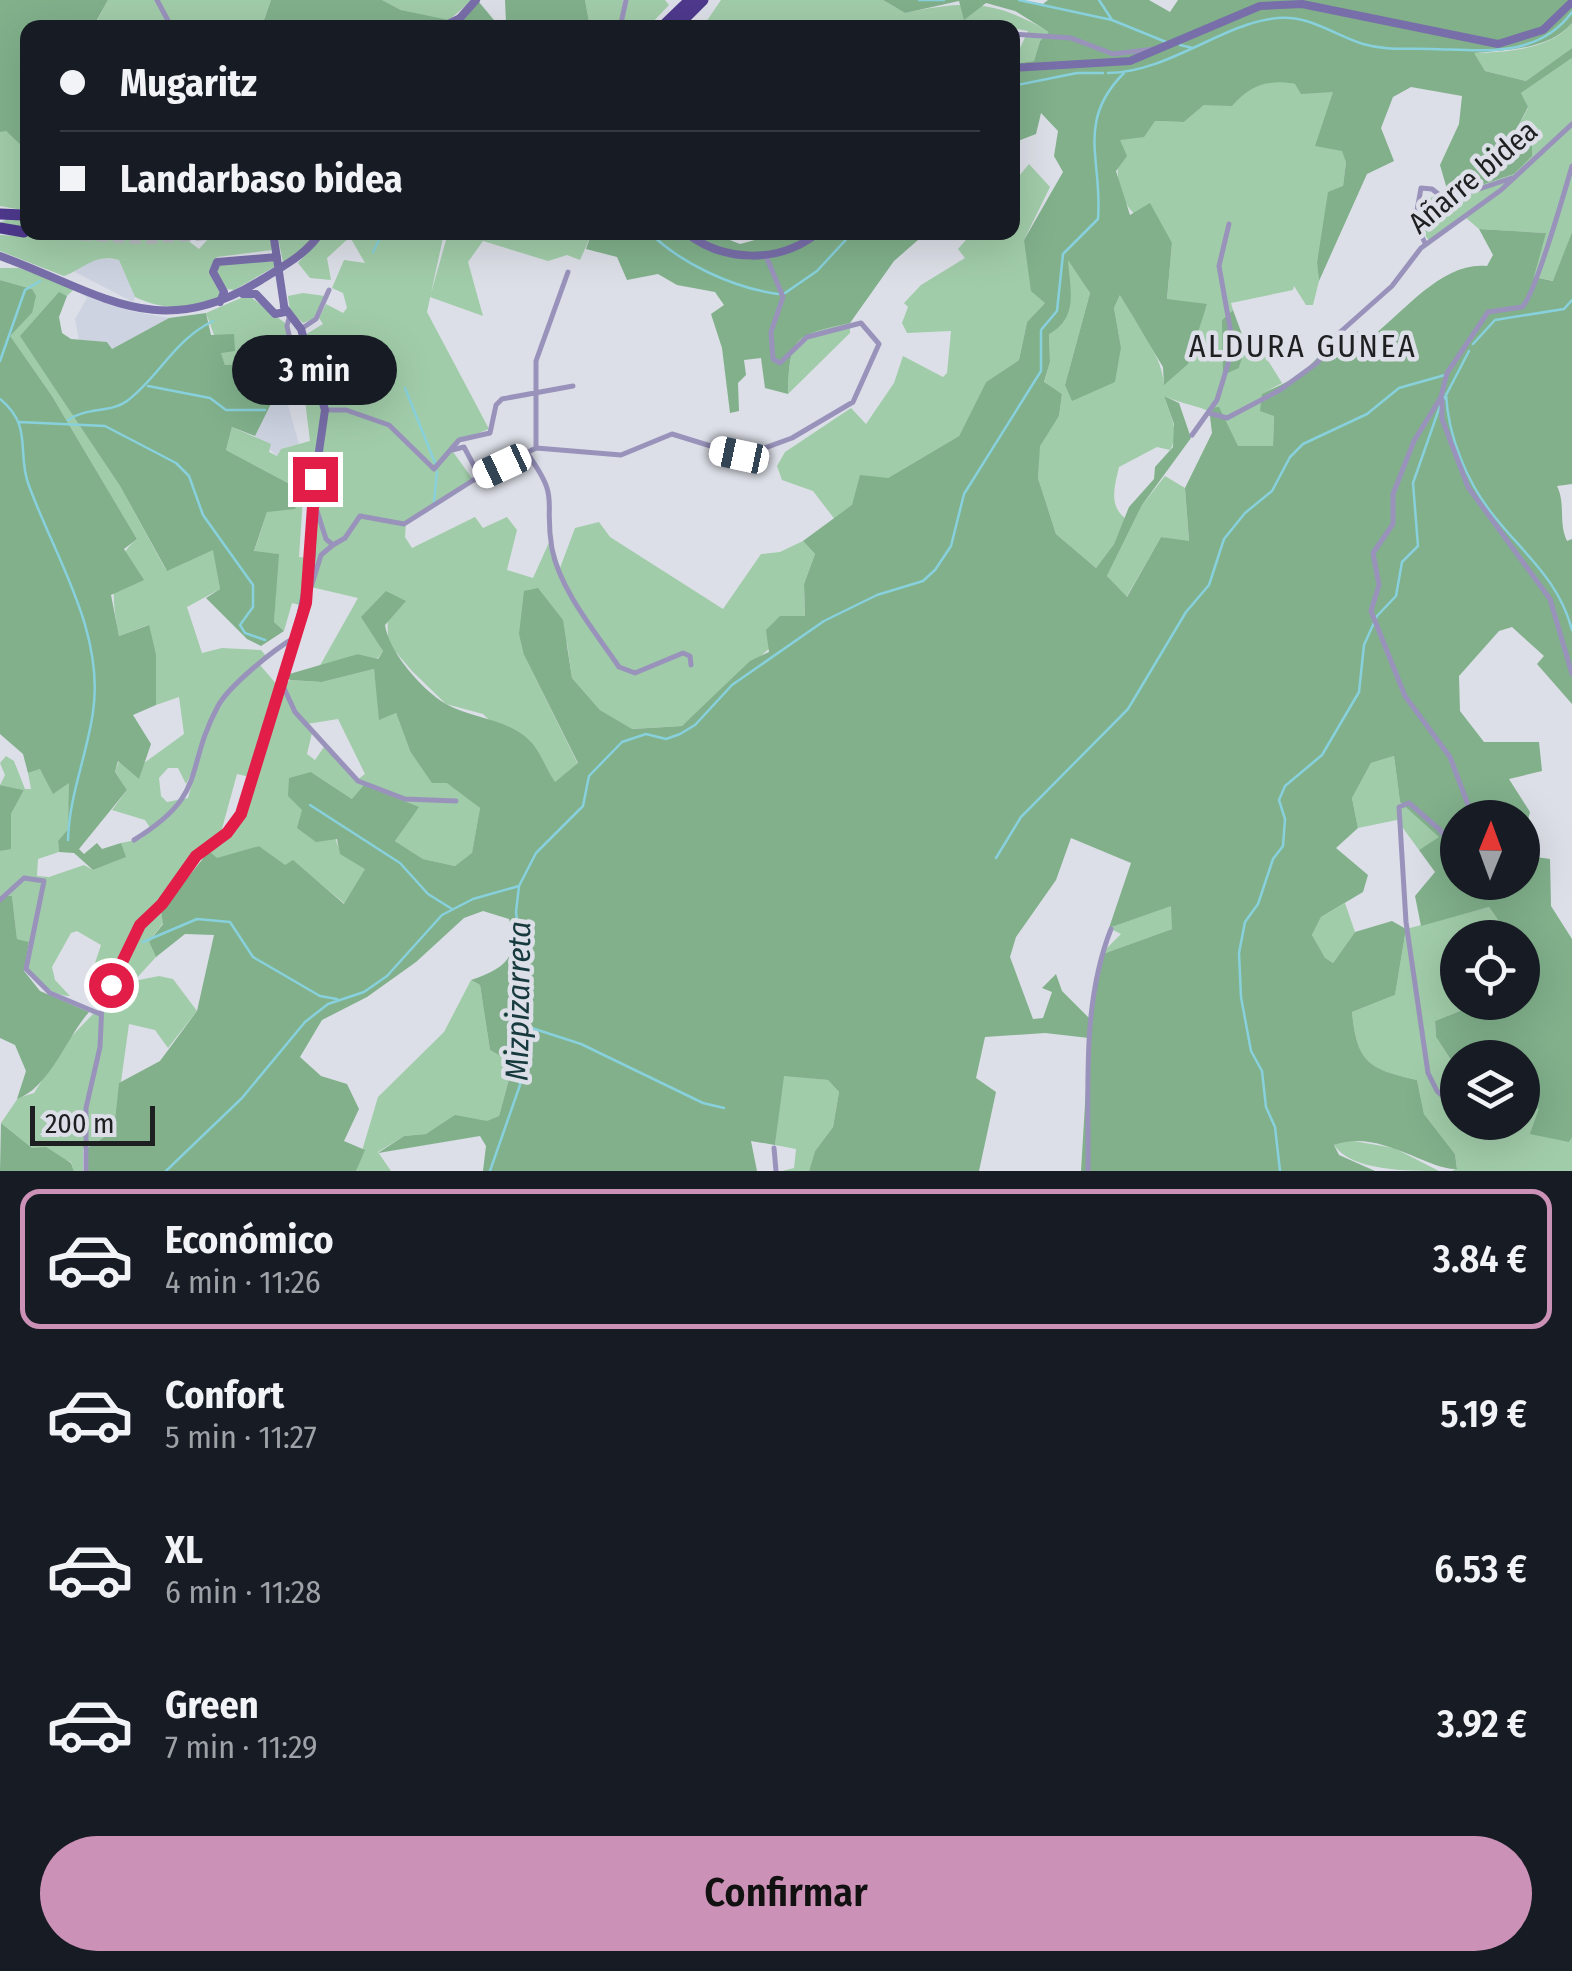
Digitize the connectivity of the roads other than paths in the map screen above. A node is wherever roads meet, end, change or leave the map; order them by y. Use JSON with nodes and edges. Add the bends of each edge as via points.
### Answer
{"nodes":[{"id":1,"x":476,"y":0,"type":"edge"},
{"id":2,"x":670,"y":0,"type":"edge"},
{"id":3,"x":690,"y":0,"type":"edge"},
{"id":4,"x":702,"y":0,"type":"edge"},
{"id":5,"x":1572,"y":2,"type":"edge"},
{"id":6,"x":456,"y":20,"type":"edge"},
{"id":7,"x":669,"y":20,"type":"edge"},
{"id":8,"x":682,"y":20,"type":"edge"},
{"id":9,"x":688,"y":20,"type":"edge"},
{"id":10,"x":1020,"y":35,"type":"edge"},
{"id":11,"x":1159,"y":51,"type":"junction"},
{"id":12,"x":1020,"y":68,"type":"edge"},
{"id":13,"x":1572,"y":124,"type":"edge"},
{"id":14,"x":1572,"y":166,"type":"edge"},
{"id":15,"x":1515,"y":178,"type":"junction"},
{"id":16,"x":1228,"y":224,"type":"dead end"},
{"id":17,"x":274,"y":240,"type":"edge"},
{"id":18,"x":314,"y":240,"type":"edge"},
{"id":19,"x":700,"y":240,"type":"edge"},
{"id":20,"x":806,"y":240,"type":"edge"},
{"id":21,"x":1426,"y":244,"type":"junction"},
{"id":22,"x":0,"y":256,"type":"edge"},
{"id":23,"x":766,"y":256,"type":"junction"},
{"id":24,"x":279,"y":264,"type":"junction"},
{"id":25,"x":568,"y":272,"type":"dead end"},
{"id":26,"x":260,"y":280,"type":"junction"},
{"id":27,"x":223,"y":289,"type":"junction"},
{"id":28,"x":330,"y":290,"type":"dead end"},
{"id":29,"x":230,"y":298,"type":"junction"},
{"id":30,"x":262,"y":300,"type":"junction"},
{"id":31,"x":218,"y":304,"type":"junction"},
{"id":32,"x":285,"y":311,"type":"junction"},
{"id":33,"x":301,"y":329,"type":"junction"},
{"id":34,"x":573,"y":386,"type":"dead end"},
{"id":35,"x":534,"y":394,"type":"junction"},
{"id":36,"x":303,"y":395,"type":"dead end"},
{"id":37,"x":1441,"y":398,"type":"junction"},
{"id":38,"x":325,"y":410,"type":"junction"},
{"id":39,"x":1209,"y":413,"type":"junction"},
{"id":40,"x":1192,"y":435,"type":"dead end"},
{"id":41,"x":536,"y":448,"type":"junction"},
{"id":42,"x":450,"y":451,"type":"junction"},
{"id":43,"x":527,"y":452,"type":"junction"},
{"id":44,"x":480,"y":477,"type":"junction"},
{"id":45,"x":314,"y":495,"type":"junction"},
{"id":46,"x":333,"y":545,"type":"junction"},
{"id":47,"x":306,"y":603,"type":"junction"},
{"id":48,"x":296,"y":637,"type":"junction"},
{"id":49,"x":691,"y":664,"type":"dead end"},
{"id":50,"x":1572,"y":674,"type":"edge"},
{"id":51,"x":282,"y":683,"type":"junction"},
{"id":52,"x":1466,"y":800,"type":"edge"},
{"id":53,"x":456,"y":801,"type":"dead end"},
{"id":54,"x":1440,"y":832,"type":"edge"},
{"id":55,"x":134,"y":840,"type":"dead end"},
{"id":56,"x":0,"y":900,"type":"edge"},
{"id":57,"x":1111,"y":930,"type":"dead end"},
{"id":58,"x":100,"y":1014,"type":"junction"},
{"id":59,"x":1440,"y":1094,"type":"edge"},
{"id":60,"x":774,"y":1148,"type":"dead end"},
{"id":61,"x":86,"y":1171,"type":"edge"},
{"id":62,"x":776,"y":1171,"type":"edge"},
{"id":63,"x":1088,"y":1171,"type":"edge"}],
"edges":[{"from":1,"to":6,"type":"main road"},
{"from":2,"to":9,"type":"street"},
{"from":3,"to":7,"type":"highway"},
{"from":4,"to":8,"type":"highway"},
{"from":5,"to":11,"type":"main road","via":[[1542,30],[1498,44],[1273,3]]},
{"from":10,"to":11,"type":"street","via":[[1070,38],[1112,54]]},
{"from":11,"to":12,"type":"main road","via":[[1130,61]]},
{"from":13,"to":15,"type":"street","name":"Añarre bidea"},
{"from":14,"to":37,"type":"street","via":[[1529,301],[1488,312],[1447,373]]},
{"from":15,"to":21,"type":"street","name":"Añarre bidea"},
{"from":15,"to":21,"type":"street","via":[[1446,200],[1421,188],[1415,222]]},
{"from":16,"to":39,"type":"street","via":[[1220,280],[1232,338],[1222,390]]},
{"from":17,"to":24,"type":"main road"},
{"from":18,"to":26,"type":"main road"},
{"from":19,"to":23,"type":"main road","via":[[727,252]]},
{"from":20,"to":23,"type":"main road"},
{"from":21,"to":39,"type":"street","name":"Añarre bidea","via":[[1317,363],[1224,418]]},
{"from":22,"to":31,"type":"main road","via":[[153,311]]},
{"from":23,"to":41,"type":"street","via":[[784,297],[772,332],[773,359],[780,363],[798,343],[827,330],[860,323],[876,336],[879,350],[853,402],[750,456],[672,434],[621,455]]},
{"from":24,"to":27,"type":"main road","via":[[219,261],[213,272]]},
{"from":24,"to":32,"type":"main road"},
{"from":25,"to":35,"type":"street","via":[[540,345]]},
{"from":26,"to":27,"type":"main road","via":[[233,292]]},
{"from":26,"to":29,"type":"main road"},
{"from":26,"to":30,"type":"main road"},
{"from":27,"to":31,"type":"main road"},
{"from":28,"to":33,"type":"street","via":[[316,320]]},
{"from":29,"to":30,"type":"main road","via":[[250,292]]},
{"from":29,"to":31,"type":"main road"},
{"from":30,"to":32,"type":"main road"},
{"from":32,"to":33,"type":"main road"},
{"from":32,"to":36,"type":"street"},
{"from":33,"to":38,"type":"main road"},
{"from":34,"to":35,"type":"street"},
{"from":35,"to":41,"type":"street"},
{"from":35,"to":42,"type":"street","via":[[498,402],[490,433],[464,438]]},
{"from":37,"to":50,"type":"street","via":[[1442,420],[1468,487],[1550,599]]},
{"from":37,"to":52,"type":"street","via":[[1406,459],[1393,494],[1393,524],[1374,547],[1379,585],[1371,611],[1404,696],[1450,757]]},
{"from":38,"to":42,"type":"street","via":[[389,425],[431,469]]},
{"from":38,"to":45,"type":"main road"},
{"from":39,"to":40,"type":"street"},
{"from":41,"to":43,"type":"street"},
{"from":42,"to":44,"type":"street","via":[[464,447]]},
{"from":43,"to":44,"type":"street"},
{"from":43,"to":49,"type":"street","via":[[550,489],[552,549],[561,572],[619,666],[634,673],[683,653]]},
{"from":44,"to":46,"type":"street","via":[[404,524],[360,516]]},
{"from":45,"to":46,"type":"street","via":[[323,533]]},
{"from":45,"to":47,"type":"main road"},
{"from":46,"to":47,"type":"street","via":[[321,555]]},
{"from":47,"to":48,"type":"main road"},
{"from":48,"to":51,"type":"street"},
{"from":48,"to":55,"type":"street","via":[[226,694],[184,799]]},
{"from":51,"to":53,"type":"street","via":[[296,712],[352,777],[405,799]]},
{"from":51,"to":58,"type":"street","via":[[241,814],[196,856],[140,925]]},
{"from":54,"to":59,"type":"street","via":[[1409,804],[1399,807],[1406,922],[1428,1073]]},
{"from":56,"to":58,"type":"street","via":[[28,876],[44,881],[26,969],[50,993]]},
{"from":57,"to":63,"type":"street","via":[[1090,1022]]},
{"from":58,"to":61,"type":"street","via":[[100,1048],[86,1108]]},
{"from":60,"to":62,"type":"street"}]}
